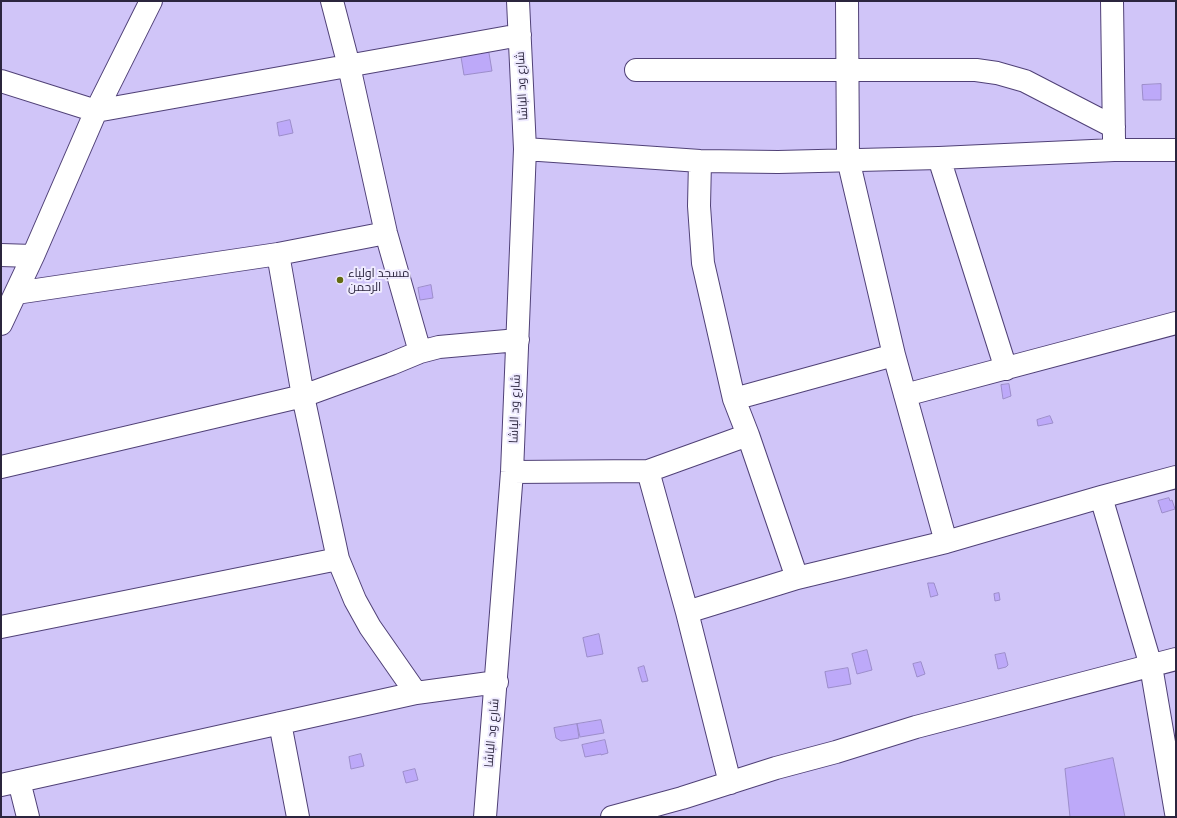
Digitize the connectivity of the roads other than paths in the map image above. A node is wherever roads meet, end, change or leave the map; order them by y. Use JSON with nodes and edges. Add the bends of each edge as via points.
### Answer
{"nodes":[{"id":1,"x":151,"y":1,"type":"edge"},
{"id":2,"x":332,"y":1,"type":"edge"},
{"id":3,"x":518,"y":1,"type":"edge"},
{"id":4,"x":847,"y":1,"type":"edge"},
{"id":5,"x":1112,"y":1,"type":"edge"},
{"id":6,"x":520,"y":35,"type":"junction"},
{"id":7,"x":349,"y":66,"type":"junction"},
{"id":8,"x":636,"y":70,"type":"dead end"},
{"id":9,"x":847,"y":70,"type":"junction"},
{"id":10,"x":1,"y":81,"type":"edge"},
{"id":11,"x":96,"y":111,"type":"junction"},
{"id":12,"x":1114,"y":127,"type":"junction"},
{"id":13,"x":525,"y":149,"type":"junction"},
{"id":14,"x":1114,"y":150,"type":"junction"},
{"id":15,"x":1176,"y":150,"type":"edge"},
{"id":16,"x":939,"y":158,"type":"junction"},
{"id":17,"x":848,"y":159,"type":"junction"},
{"id":18,"x":700,"y":161,"type":"junction"},
{"id":19,"x":386,"y":233,"type":"junction"},
{"id":20,"x":278,"y":254,"type":"junction"},
{"id":21,"x":1,"y":255,"type":"edge"},
{"id":22,"x":33,"y":256,"type":"junction"},
{"id":23,"x":16,"y":293,"type":"junction"},
{"id":24,"x":1176,"y":323,"type":"edge"},
{"id":25,"x":1,"y":324,"type":"edge"},
{"id":26,"x":518,"y":340,"type":"junction"},
{"id":27,"x":420,"y":352,"type":"junction"},
{"id":28,"x":894,"y":355,"type":"junction"},
{"id":29,"x":1006,"y":369,"type":"junction"},
{"id":30,"x":905,"y":395,"type":"junction"},
{"id":31,"x":303,"y":396,"type":"junction"},
{"id":32,"x":734,"y":399,"type":"junction"},
{"id":33,"x":748,"y":435,"type":"junction"},
{"id":34,"x":1,"y":467,"type":"edge"},
{"id":35,"x":648,"y":471,"type":"junction"},
{"id":36,"x":512,"y":472,"type":"junction"},
{"id":37,"x":1176,"y":478,"type":"edge"},
{"id":38,"x":1101,"y":496,"type":"junction"},
{"id":39,"x":946,"y":542,"type":"junction"},
{"id":40,"x":338,"y":560,"type":"junction"},
{"id":41,"x":797,"y":578,"type":"junction"},
{"id":42,"x":688,"y":612,"type":"junction"},
{"id":43,"x":1,"y":627,"type":"edge"},
{"id":44,"x":1176,"y":659,"type":"edge"},
{"id":45,"x":1151,"y":666,"type":"junction"},
{"id":46,"x":496,"y":682,"type":"junction"},
{"id":47,"x":416,"y":693,"type":"junction"},
{"id":48,"x":280,"y":723,"type":"junction"},
{"id":49,"x":10,"y":783,"type":"edge"},
{"id":50,"x":730,"y":783,"type":"junction"},
{"id":51,"x":1176,"y":813,"type":"edge"},
{"id":52,"x":622,"y":816,"type":"edge"},
{"id":53,"x":28,"y":817,"type":"edge"},
{"id":54,"x":298,"y":817,"type":"edge"},
{"id":55,"x":485,"y":817,"type":"edge"}],
"edges":[{"from":1,"to":11,"type":"street"},
{"from":2,"to":7,"type":"street"},
{"from":3,"to":6,"type":"street","name":"شارع ود الباشا"},
{"from":4,"to":9,"type":"street"},
{"from":5,"to":12,"type":"street"},
{"from":6,"to":7,"type":"street"},
{"from":6,"to":13,"type":"street","name":"شارع ود الباشا"},
{"from":7,"to":11,"type":"street"},
{"from":7,"to":19,"type":"street"},
{"from":8,"to":9,"type":"street"},
{"from":9,"to":12,"type":"street","via":[[976,70],[997,73],[1025,81]]},
{"from":9,"to":17,"type":"street"},
{"from":10,"to":11,"type":"street"},
{"from":11,"to":22,"type":"street"},
{"from":12,"to":14,"type":"street"},
{"from":13,"to":18,"type":"street"},
{"from":13,"to":26,"type":"street","name":"شارع ود الباشا"},
{"from":14,"to":15,"type":"street"},
{"from":14,"to":16,"type":"street"},
{"from":16,"to":17,"type":"street"},
{"from":16,"to":29,"type":"street"},
{"from":17,"to":18,"type":"street","via":[[778,162]]},
{"from":17,"to":28,"type":"street"},
{"from":18,"to":32,"type":"street","via":[[698,206],[703,263]]},
{"from":19,"to":20,"type":"street"},
{"from":19,"to":27,"type":"street"},
{"from":20,"to":23,"type":"street"},
{"from":20,"to":31,"type":"street"},
{"from":21,"to":22,"type":"street"},
{"from":22,"to":23,"type":"street"},
{"from":23,"to":25,"type":"street"},
{"from":24,"to":29,"type":"street"},
{"from":26,"to":27,"type":"street","via":[[439,347]]},
{"from":26,"to":36,"type":"street","name":"شارع ود الباشا"},
{"from":27,"to":31,"type":"street"},
{"from":28,"to":30,"type":"street"},
{"from":28,"to":32,"type":"street"},
{"from":29,"to":30,"type":"street"},
{"from":30,"to":39,"type":"street"},
{"from":31,"to":34,"type":"street"},
{"from":31,"to":40,"type":"street"},
{"from":32,"to":33,"type":"street"},
{"from":33,"to":35,"type":"street"},
{"from":33,"to":41,"type":"street"},
{"from":35,"to":36,"type":"street"},
{"from":35,"to":42,"type":"street"},
{"from":36,"to":46,"type":"street","name":"شارع ود الباشا"},
{"from":37,"to":38,"type":"street"},
{"from":38,"to":39,"type":"street"},
{"from":38,"to":45,"type":"street"},
{"from":39,"to":41,"type":"street"},
{"from":40,"to":43,"type":"street"},
{"from":40,"to":47,"type":"street","via":[[370,627]]},
{"from":41,"to":42,"type":"street"},
{"from":42,"to":50,"type":"street"},
{"from":44,"to":45,"type":"street"},
{"from":45,"to":50,"type":"street","via":[[916,728]]},
{"from":45,"to":51,"type":"street"},
{"from":46,"to":47,"type":"street"},
{"from":46,"to":55,"type":"street","name":"شارع ود الباشا"},
{"from":47,"to":48,"type":"street"},
{"from":48,"to":49,"type":"street"},
{"from":48,"to":54,"type":"street"},
{"from":49,"to":53,"type":"street"},
{"from":50,"to":52,"type":"street"}]}
